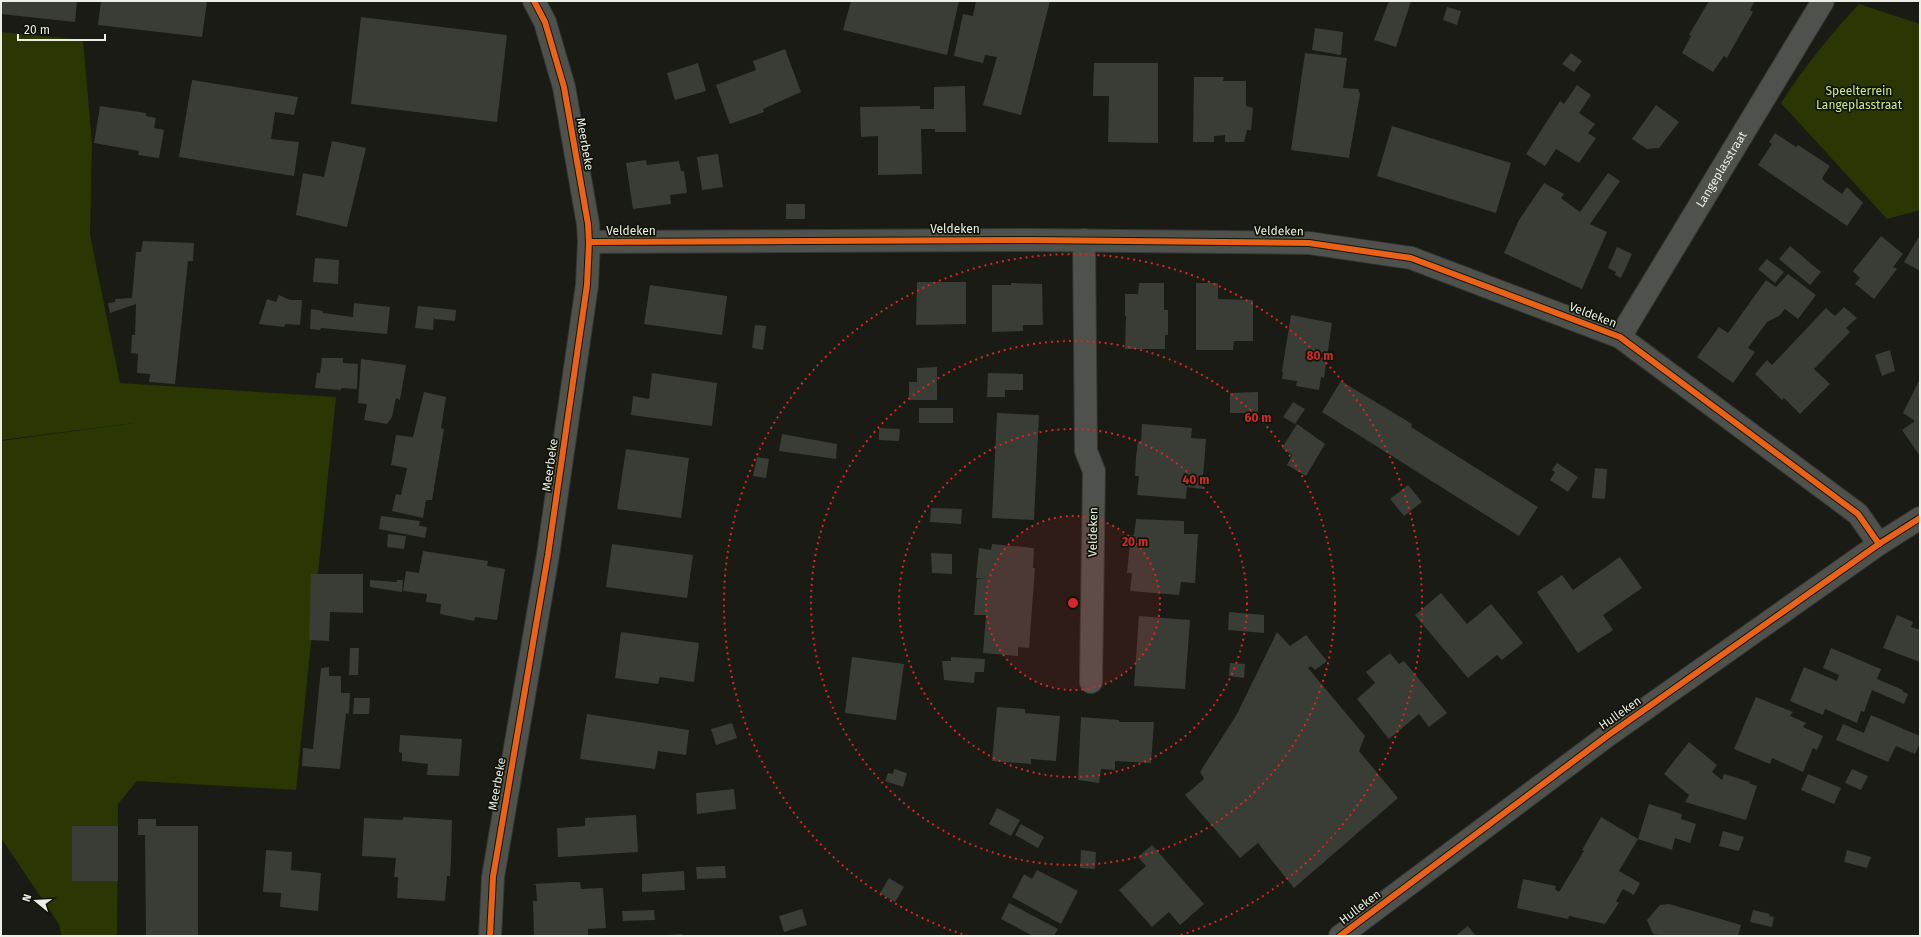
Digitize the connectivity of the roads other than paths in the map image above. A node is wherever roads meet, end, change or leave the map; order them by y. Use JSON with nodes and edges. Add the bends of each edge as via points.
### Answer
{"nodes":[{"id":1,"x":534,"y":1,"type":"edge"},
{"id":2,"x":1823,"y":1,"type":"edge"},
{"id":3,"x":1084,"y":240,"type":"junction"},
{"id":4,"x":589,"y":242,"type":"junction"},
{"id":5,"x":1620,"y":338,"type":"junction"},
{"id":6,"x":1920,"y":518,"type":"edge"},
{"id":7,"x":1879,"y":544,"type":"junction"},
{"id":8,"x":1091,"y":682,"type":"dead end"},
{"id":9,"x":490,"y":936,"type":"edge"},
{"id":10,"x":1340,"y":936,"type":"edge"}],
"edges":[{"from":1,"to":4,"type":"street","name":"Meerbeke","via":[[545,22],[564,87]]},
{"from":2,"to":5,"type":"street","name":"Langeplasstraat"},
{"from":3,"to":4,"type":"street","name":"Veldeken"},
{"from":3,"to":5,"type":"street","name":"Veldeken","via":[[1309,242],[1411,258]]},
{"from":3,"to":8,"type":"street","name":"Veldeken","via":[[1086,451],[1094,471]]},
{"from":4,"to":9,"type":"street","name":"Meerbeke","via":[[587,285],[548,555],[492,877]]},
{"from":5,"to":7,"type":"street","name":"Veldeken","via":[[1858,514]]},
{"from":6,"to":7,"type":"street","name":"Hulleken"},
{"from":7,"to":10,"type":"street","name":"Hulleken","via":[[1607,736]]}]}
